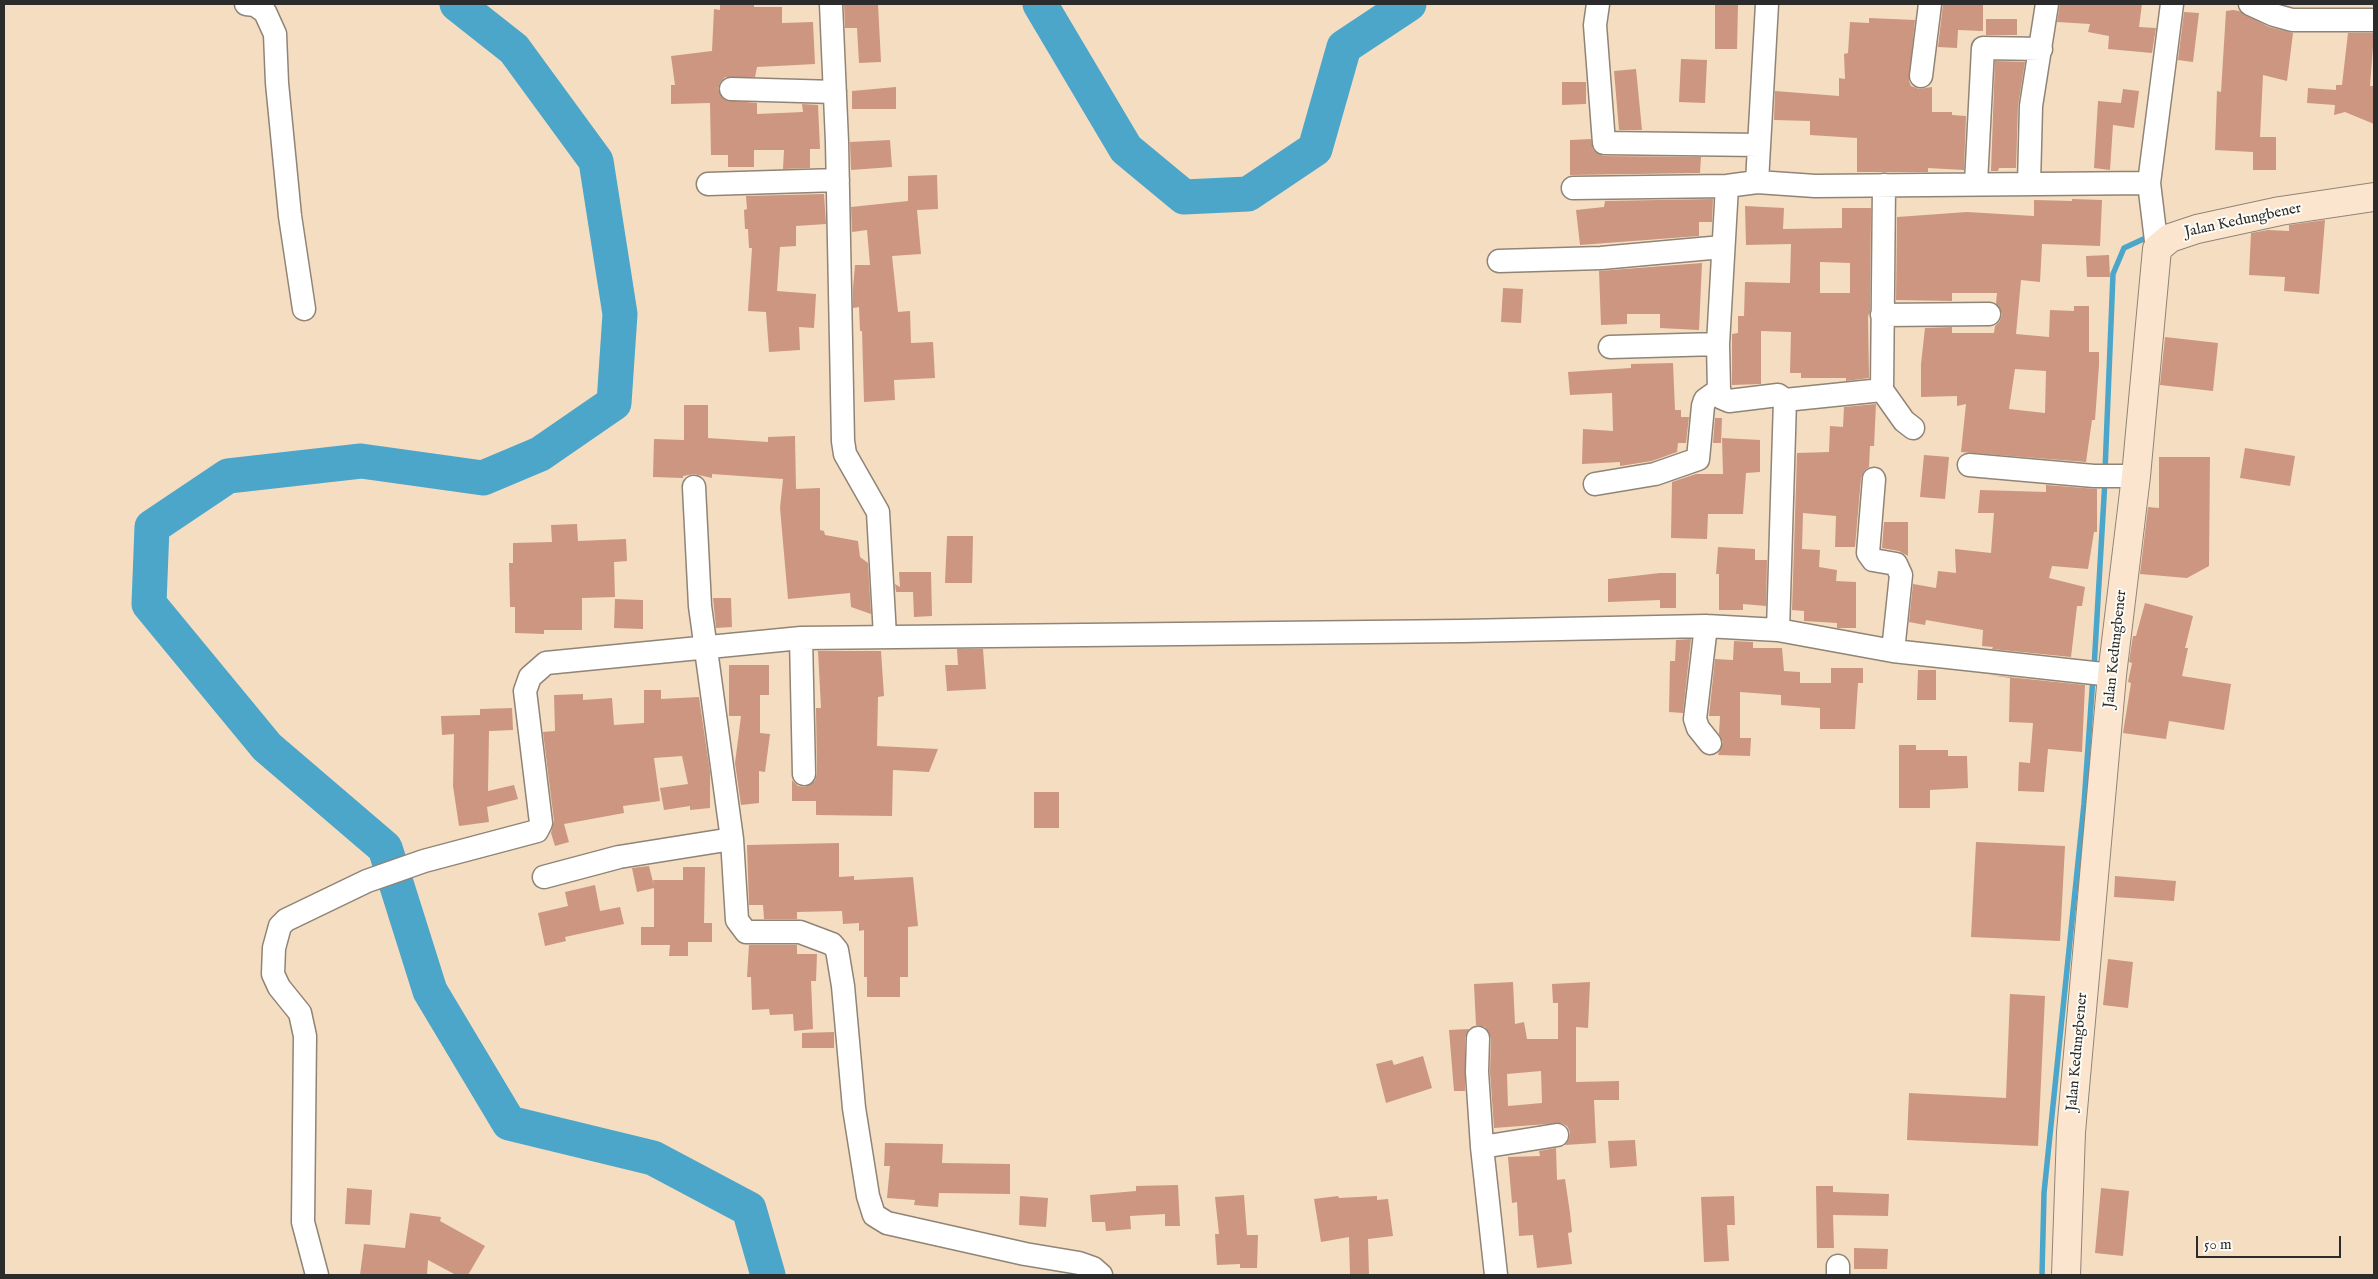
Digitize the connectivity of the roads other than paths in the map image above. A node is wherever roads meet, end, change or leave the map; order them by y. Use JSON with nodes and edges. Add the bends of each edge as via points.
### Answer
{"nodes":[{"id":1,"x":831,"y":4,"type":"edge"},
{"id":2,"x":1598,"y":4,"type":"edge"},
{"id":3,"x":1767,"y":4,"type":"edge"},
{"id":4,"x":1930,"y":4,"type":"edge"},
{"id":5,"x":2047,"y":4,"type":"edge"},
{"id":6,"x":2172,"y":4,"type":"edge"},
{"id":7,"x":2250,"y":4,"type":"edge"},
{"id":8,"x":261,"y":6,"type":"edge"},
{"id":9,"x":2374,"y":20,"type":"edge"},
{"id":10,"x":2041,"y":49,"type":"junction"},
{"id":11,"x":1921,"y":76,"type":"dead end"},
{"id":12,"x":731,"y":89,"type":"dead end"},
{"id":13,"x":835,"y":92,"type":"junction"},
{"id":14,"x":1759,"y":146,"type":"junction"},
{"id":15,"x":838,"y":180,"type":"junction"},
{"id":16,"x":1758,"y":182,"type":"junction"},
{"id":17,"x":1976,"y":183,"type":"junction"},
{"id":18,"x":2149,"y":183,"type":"junction"},
{"id":19,"x":708,"y":184,"type":"dead end"},
{"id":20,"x":2029,"y":184,"type":"junction"},
{"id":21,"x":1884,"y":185,"type":"junction"},
{"id":22,"x":1727,"y":186,"type":"junction"},
{"id":23,"x":1573,"y":188,"type":"dead end"},
{"id":24,"x":2374,"y":197,"type":"edge"},
{"id":25,"x":2157,"y":245,"type":"junction"},
{"id":26,"x":1722,"y":247,"type":"junction"},
{"id":27,"x":1499,"y":262,"type":"dead end"},
{"id":28,"x":304,"y":309,"type":"dead end"},
{"id":29,"x":1989,"y":314,"type":"dead end"},
{"id":30,"x":1882,"y":315,"type":"junction"},
{"id":31,"x":1718,"y":344,"type":"junction"},
{"id":32,"x":1610,"y":347,"type":"dead end"},
{"id":33,"x":1719,"y":390,"type":"junction"},
{"id":34,"x":1882,"y":390,"type":"junction"},
{"id":35,"x":1785,"y":400,"type":"junction"},
{"id":36,"x":1914,"y":428,"type":"dead end"},
{"id":37,"x":1969,"y":465,"type":"dead end"},
{"id":38,"x":2114,"y":476,"type":"junction"},
{"id":39,"x":1874,"y":479,"type":"dead end"},
{"id":40,"x":1595,"y":484,"type":"dead end"},
{"id":41,"x":694,"y":487,"type":"dead end"},
{"id":42,"x":1706,"y":626,"type":"junction"},
{"id":43,"x":1778,"y":630,"type":"junction"},
{"id":44,"x":885,"y":636,"type":"junction"},
{"id":45,"x":801,"y":638,"type":"junction"},
{"id":46,"x":706,"y":647,"type":"junction"},
{"id":47,"x":1893,"y":651,"type":"junction"},
{"id":48,"x":2109,"y":674,"type":"junction"},
{"id":49,"x":1710,"y":743,"type":"dead end"},
{"id":50,"x":804,"y":774,"type":"dead end"},
{"id":51,"x":732,"y":839,"type":"junction"},
{"id":52,"x":544,"y":877,"type":"dead end"},
{"id":53,"x":1478,"y":1038,"type":"dead end"},
{"id":54,"x":1557,"y":1135,"type":"dead end"},
{"id":55,"x":1482,"y":1147,"type":"junction"},
{"id":56,"x":317,"y":1275,"type":"edge"},
{"id":57,"x":1101,"y":1275,"type":"edge"},
{"id":58,"x":1496,"y":1275,"type":"edge"},
{"id":59,"x":2066,"y":1275,"type":"edge"}],
"edges":[{"from":1,"to":13,"type":"street"},
{"from":2,"to":14,"type":"street","via":[[1595,25],[1604,143]]},
{"from":3,"to":14,"type":"street"},
{"from":4,"to":11,"type":"street"},
{"from":5,"to":10,"type":"street"},
{"from":6,"to":18,"type":"street"},
{"from":7,"to":9,"type":"street","via":[[2292,20]]},
{"from":8,"to":28,"type":"street","via":[[275,34],[290,216]]},
{"from":10,"to":17,"type":"street","via":[[1983,48]]},
{"from":10,"to":20,"type":"street","via":[[2031,106]]},
{"from":12,"to":13,"type":"street"},
{"from":13,"to":15,"type":"street"},
{"from":14,"to":16,"type":"street"},
{"from":15,"to":19,"type":"street"},
{"from":15,"to":44,"type":"street","via":[[843,441],[845,454],[878,512]]},
{"from":16,"to":21,"type":"street","via":[[1815,186]]},
{"from":16,"to":22,"type":"street"},
{"from":17,"to":20,"type":"street"},
{"from":17,"to":21,"type":"street"},
{"from":18,"to":20,"type":"street"},
{"from":18,"to":25,"type":"street"},
{"from":21,"to":30,"type":"street"},
{"from":22,"to":23,"type":"street"},
{"from":22,"to":26,"type":"street"},
{"from":24,"to":25,"type":"street","name":"Jalan Kedungbener","via":[[2280,211],[2197,229]]},
{"from":25,"to":38,"type":"street","name":"Jalan Kedungbener"},
{"from":26,"to":27,"type":"street","via":[[1601,258]]},
{"from":26,"to":31,"type":"street"},
{"from":29,"to":30,"type":"street"},
{"from":30,"to":34,"type":"street"},
{"from":31,"to":32,"type":"street"},
{"from":31,"to":33,"type":"street"},
{"from":33,"to":35,"type":"street","via":[[1722,398],[1729,402],[1778,395]]},
{"from":33,"to":40,"type":"street","via":[[1702,406],[1698,460],[1655,474]]},
{"from":34,"to":35,"type":"street"},
{"from":34,"to":36,"type":"street","via":[[1904,421]]},
{"from":35,"to":43,"type":"street"},
{"from":37,"to":38,"type":"street"},
{"from":38,"to":48,"type":"street","name":"Jalan Kedungbener"},
{"from":39,"to":47,"type":"street","via":[[1868,553],[1872,560],[1896,564],[1901,576]]},
{"from":41,"to":46,"type":"street","via":[[700,606]]},
{"from":42,"to":43,"type":"street"},
{"from":42,"to":44,"type":"street"},
{"from":42,"to":49,"type":"street","via":[[1696,719],[1698,728]]},
{"from":43,"to":47,"type":"street"},
{"from":44,"to":45,"type":"street"},
{"from":45,"to":46,"type":"street"},
{"from":45,"to":50,"type":"street"},
{"from":46,"to":51,"type":"street"},
{"from":46,"to":56,"type":"street","via":[[546,663],[536,670],[525,690],[539,828],[367,881],[286,920],[280,926],[274,948],[273,974],[278,987],[300,1013],[304,1023],[304,1222]]},
{"from":47,"to":48,"type":"street"},
{"from":48,"to":59,"type":"street","name":"Jalan Kedungbener","via":[[2071,1132]]},
{"from":51,"to":52,"type":"street","via":[[619,857]]},
{"from":51,"to":57,"type":"street","via":[[740,926],[746,932],[800,932],[832,944],[837,950],[854,1108],[874,1215],[887,1223],[1079,1263]]},
{"from":53,"to":55,"type":"street"},
{"from":54,"to":55,"type":"street"},
{"from":55,"to":58,"type":"street"}]}
